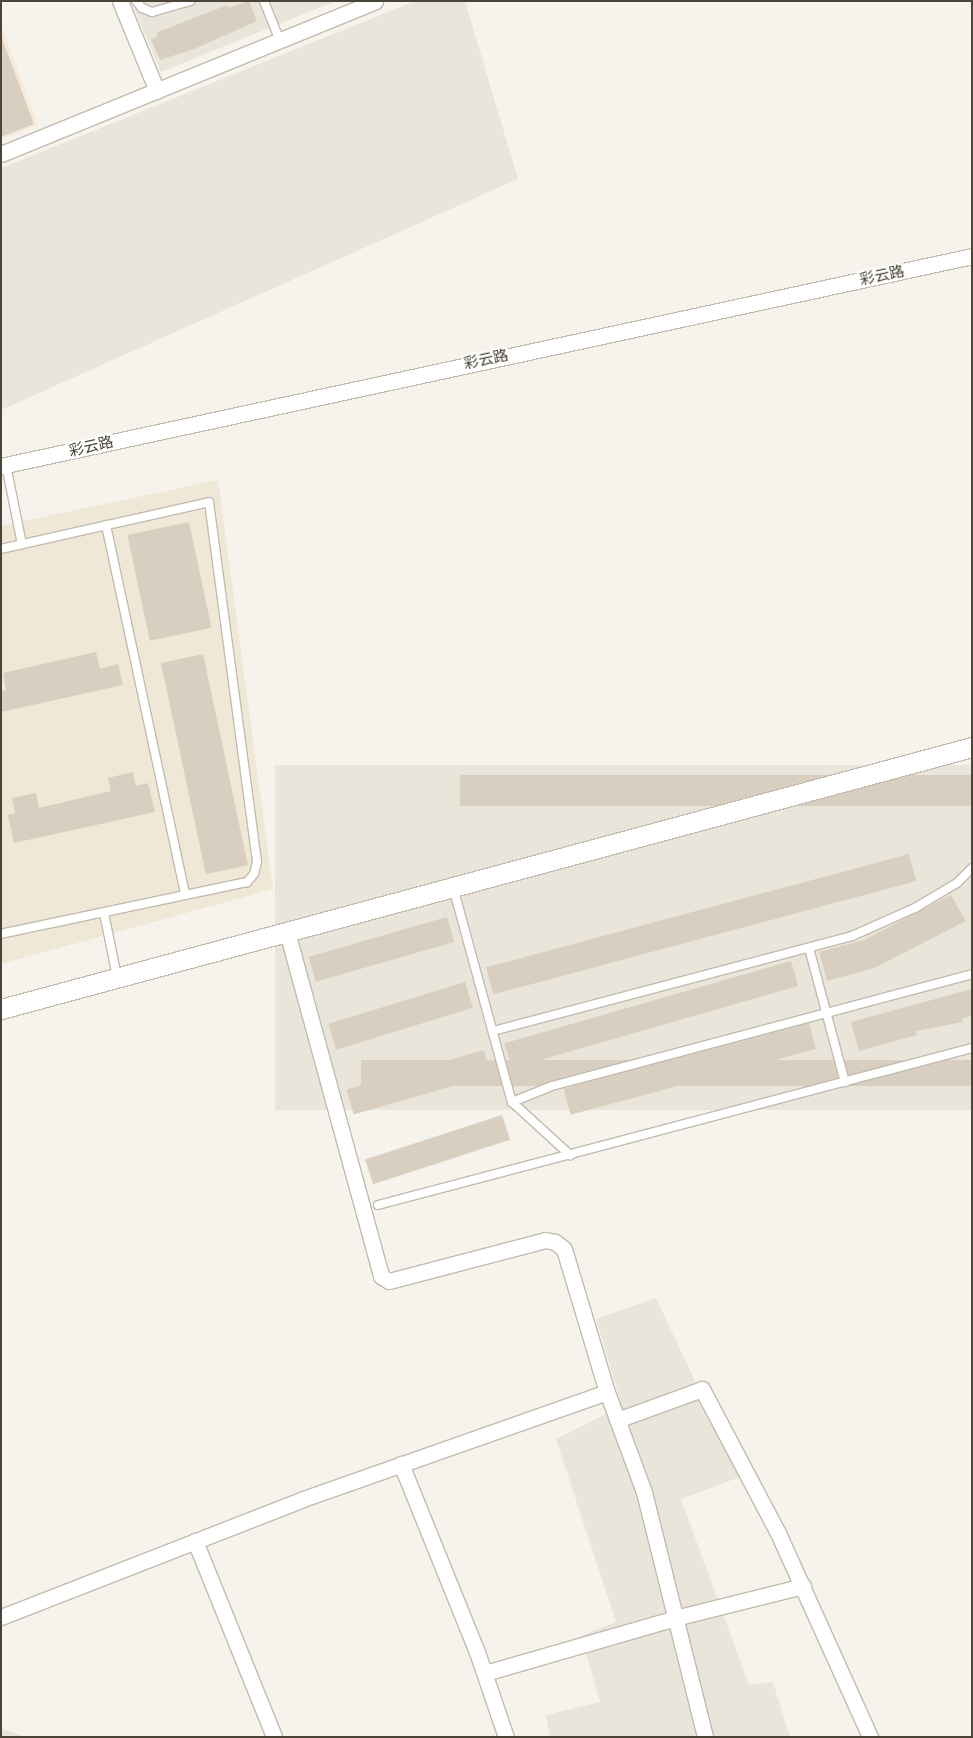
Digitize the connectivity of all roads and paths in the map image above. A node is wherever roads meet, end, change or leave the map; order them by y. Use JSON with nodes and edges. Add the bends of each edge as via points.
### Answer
{"nodes":[{"id":1,"x":120,"y":1,"type":"edge"},
{"id":2,"x":136,"y":1,"type":"edge"},
{"id":3,"x":190,"y":1,"type":"edge"},
{"id":4,"x":264,"y":1,"type":"edge"},
{"id":5,"x":375,"y":1,"type":"edge"},
{"id":6,"x":280,"y":40,"type":"junction"},
{"id":7,"x":157,"y":91,"type":"junction"},
{"id":8,"x":1,"y":154,"type":"edge"},
{"id":9,"x":972,"y":256,"type":"edge"},
{"id":10,"x":3,"y":466,"type":"edge"},
{"id":11,"x":106,"y":525,"type":"junction"},
{"id":12,"x":22,"y":544,"type":"junction"},
{"id":13,"x":1,"y":549,"type":"edge"},
{"id":14,"x":972,"y":747,"type":"edge"},
{"id":15,"x":972,"y":868,"type":"edge"},
{"id":16,"x":453,"y":887,"type":"junction"},
{"id":17,"x":185,"y":895,"type":"junction"},
{"id":18,"x":104,"y":912,"type":"junction"},
{"id":19,"x":287,"y":932,"type":"junction"},
{"id":20,"x":1,"y":934,"type":"edge"},
{"id":21,"x":809,"y":948,"type":"junction"},
{"id":22,"x":972,"y":974,"type":"edge"},
{"id":23,"x":117,"y":978,"type":"junction"},
{"id":24,"x":1,"y":1009,"type":"edge"},
{"id":25,"x":826,"y":1013,"type":"junction"},
{"id":26,"x":492,"y":1031,"type":"junction"},
{"id":27,"x":972,"y":1048,"type":"edge"},
{"id":28,"x":845,"y":1082,"type":"junction"},
{"id":29,"x":512,"y":1102,"type":"junction"},
{"id":30,"x":570,"y":1155,"type":"junction"},
{"id":31,"x":378,"y":1205,"type":"dead end"},
{"id":32,"x":607,"y":1392,"type":"junction"},
{"id":33,"x":617,"y":1420,"type":"junction"},
{"id":34,"x":401,"y":1464,"type":"junction"},
{"id":35,"x":194,"y":1542,"type":"junction"},
{"id":36,"x":803,"y":1586,"type":"junction"},
{"id":37,"x":1,"y":1617,"type":"edge"},
{"id":38,"x":675,"y":1618,"type":"junction"},
{"id":39,"x":485,"y":1673,"type":"junction"},
{"id":40,"x":274,"y":1737,"type":"edge"},
{"id":41,"x":506,"y":1737,"type":"edge"},
{"id":42,"x":706,"y":1737,"type":"edge"},
{"id":43,"x":870,"y":1737,"type":"edge"}],
"edges":[{"from":1,"to":7,"type":"street"},
{"from":2,"to":3,"type":"lane","via":[[152,12]]},
{"from":4,"to":6,"type":"lane"},
{"from":5,"to":6,"type":"street"},
{"from":6,"to":7,"type":"street"},
{"from":7,"to":8,"type":"street"},
{"from":9,"to":10,"type":"street","name":"彩云路"},
{"from":10,"to":12,"type":"lane"},
{"from":11,"to":12,"type":"lane"},
{"from":11,"to":17,"type":"lane"},
{"from":11,"to":17,"type":"lane","via":[[209,502],[258,862],[247,882]]},
{"from":12,"to":13,"type":"lane"},
{"from":14,"to":16,"type":"street"},
{"from":15,"to":21,"type":"lane","via":[[957,883],[901,916],[852,936]]},
{"from":16,"to":19,"type":"street"},
{"from":16,"to":26,"type":"lane"},
{"from":17,"to":18,"type":"lane"},
{"from":18,"to":20,"type":"lane"},
{"from":18,"to":23,"type":"lane"},
{"from":19,"to":23,"type":"street"},
{"from":19,"to":32,"type":"street","via":[[381,1276],[389,1281],[541,1241],[555,1242],[566,1254]]},
{"from":21,"to":25,"type":"lane"},
{"from":21,"to":26,"type":"lane"},
{"from":22,"to":25,"type":"lane"},
{"from":23,"to":24,"type":"street"},
{"from":25,"to":28,"type":"lane"},
{"from":25,"to":29,"type":"lane","via":[[552,1086]]},
{"from":26,"to":29,"type":"lane"},
{"from":27,"to":28,"type":"lane"},
{"from":28,"to":30,"type":"lane"},
{"from":29,"to":30,"type":"lane"},
{"from":30,"to":31,"type":"lane"},
{"from":32,"to":33,"type":"street"},
{"from":32,"to":34,"type":"street"},
{"from":33,"to":36,"type":"street","via":[[702,1389]]},
{"from":33,"to":38,"type":"street","via":[[644,1492]]},
{"from":34,"to":35,"type":"street"},
{"from":34,"to":39,"type":"street"},
{"from":35,"to":37,"type":"street"},
{"from":35,"to":40,"type":"street"},
{"from":36,"to":38,"type":"street"},
{"from":36,"to":43,"type":"street"},
{"from":38,"to":39,"type":"street"},
{"from":38,"to":42,"type":"street"},
{"from":39,"to":41,"type":"street"}]}
